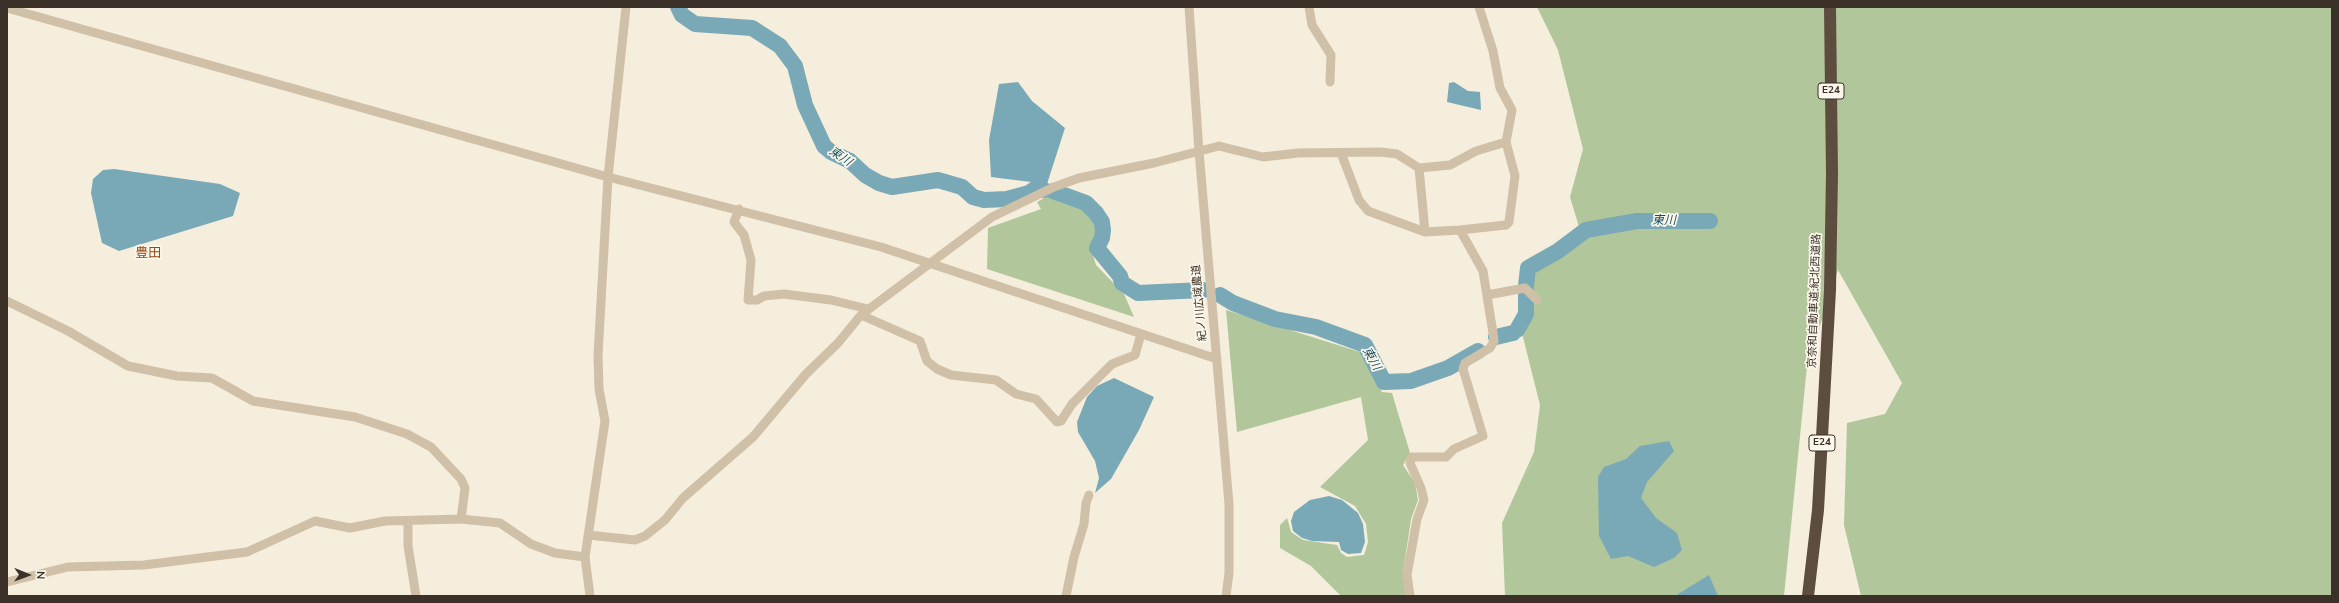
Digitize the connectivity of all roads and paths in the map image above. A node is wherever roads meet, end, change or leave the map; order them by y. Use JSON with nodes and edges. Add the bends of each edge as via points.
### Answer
{"nodes":[{"id":1,"x":626,"y":7,"type":"edge"},
{"id":2,"x":1189,"y":7,"type":"edge"},
{"id":3,"x":1309,"y":7,"type":"edge"},
{"id":4,"x":1479,"y":7,"type":"edge"},
{"id":5,"x":1830,"y":7,"type":"edge"},
{"id":6,"x":7,"y":8,"type":"edge"},
{"id":7,"x":1330,"y":82,"type":"dead end"},
{"id":8,"x":1506,"y":142,"type":"junction"},
{"id":9,"x":1199,"y":151,"type":"junction"},
{"id":10,"x":1341,"y":153,"type":"junction"},
{"id":11,"x":1419,"y":168,"type":"junction"},
{"id":12,"x":608,"y":177,"type":"junction"},
{"id":13,"x":739,"y":209,"type":"junction"},
{"id":14,"x":1460,"y":230,"type":"junction"},
{"id":15,"x":1425,"y":232,"type":"junction"},
{"id":16,"x":929,"y":262,"type":"junction"},
{"id":17,"x":1487,"y":295,"type":"junction"},
{"id":18,"x":1537,"y":300,"type":"dead end"},
{"id":19,"x":7,"y":301,"type":"edge"},
{"id":20,"x":868,"y":309,"type":"junction"},
{"id":21,"x":860,"y":315,"type":"junction"},
{"id":22,"x":1141,"y":334,"type":"junction"},
{"id":23,"x":1217,"y":359,"type":"junction"},
{"id":24,"x":1089,"y":495,"type":"dead end"},
{"id":25,"x":461,"y":519,"type":"junction"},
{"id":26,"x":408,"y":521,"type":"junction"},
{"id":27,"x":588,"y":535,"type":"junction"},
{"id":28,"x":585,"y":557,"type":"junction"},
{"id":29,"x":7,"y":582,"type":"edge"},
{"id":30,"x":416,"y":596,"type":"edge"},
{"id":31,"x":590,"y":596,"type":"edge"},
{"id":32,"x":1066,"y":596,"type":"edge"},
{"id":33,"x":1226,"y":596,"type":"edge"},
{"id":34,"x":1410,"y":596,"type":"edge"},
{"id":35,"x":1808,"y":596,"type":"edge"}],
"edges":[{"from":1,"to":12,"type":"street"},
{"from":2,"to":9,"type":"street","name":"紀ノ川広域農道"},
{"from":3,"to":7,"type":"street","via":[[1312,25],[1331,55]]},
{"from":4,"to":8,"type":"street","via":[[1493,51],[1500,88],[1512,110]]},
{"from":5,"to":35,"type":"highway","name":"京奈和自動車道;紀北西道路","number":"E24","via":[[1830,290],[1818,510]]},
{"from":6,"to":12,"type":"street"},
{"from":8,"to":11,"type":"street","via":[[1476,151],[1450,165]]},
{"from":8,"to":14,"type":"street","via":[[1515,176],[1509,222],[1506,225]]},
{"from":9,"to":10,"type":"street","via":[[1219,146],[1250,155],[1274,157],[1298,153]]},
{"from":9,"to":16,"type":"street","via":[[1079,178],[1054,187],[992,217]]},
{"from":9,"to":23,"type":"street","name":"紀ノ川広域農道"},
{"from":10,"to":11,"type":"street","via":[[1397,154]]},
{"from":10,"to":15,"type":"street","via":[[1364,209]]},
{"from":11,"to":15,"type":"street"},
{"from":12,"to":13,"type":"street"},
{"from":12,"to":27,"type":"street","via":[[598,355],[599,389],[605,422]]},
{"from":13,"to":16,"type":"street"},
{"from":13,"to":20,"type":"street","via":[[734,222],[744,235],[751,260],[748,300],[784,294],[831,300]]},
{"from":14,"to":15,"type":"street"},
{"from":14,"to":17,"type":"street","via":[[1483,272]]},
{"from":16,"to":20,"type":"street"},
{"from":16,"to":22,"type":"street"},
{"from":17,"to":18,"type":"street","via":[[1525,288]]},
{"from":17,"to":34,"type":"street","via":[[1494,341],[1490,348],[1466,363],[1463,369],[1483,436],[1454,449],[1446,457],[1412,457],[1410,463],[1424,500],[1417,519],[1407,575]]},
{"from":19,"to":25,"type":"street","via":[[68,331],[128,366],[177,376],[212,378],[253,400],[355,417],[408,434],[431,447],[461,479],[465,488]]},
{"from":20,"to":21,"type":"street"},
{"from":21,"to":22,"type":"street","via":[[920,341],[926,361],[937,369],[951,375],[996,380],[1016,394],[1036,399],[1057,422],[1061,421],[1072,404],[1112,364],[1135,355]]},
{"from":21,"to":27,"type":"street","via":[[753,437],[683,498],[665,520],[645,536],[635,540]]},
{"from":22,"to":23,"type":"street"},
{"from":23,"to":33,"type":"street","name":"紀ノ川広域農道","via":[[1229,504],[1229,573]]},
{"from":24,"to":32,"type":"street"},
{"from":25,"to":26,"type":"street"},
{"from":25,"to":28,"type":"street","via":[[500,523],[531,544],[555,553]]},
{"from":26,"to":29,"type":"street","via":[[385,521],[350,528],[315,521],[247,552],[144,565],[68,567]]},
{"from":26,"to":30,"type":"street","via":[[408,546]]},
{"from":27,"to":28,"type":"street"},
{"from":28,"to":31,"type":"street"}]}
